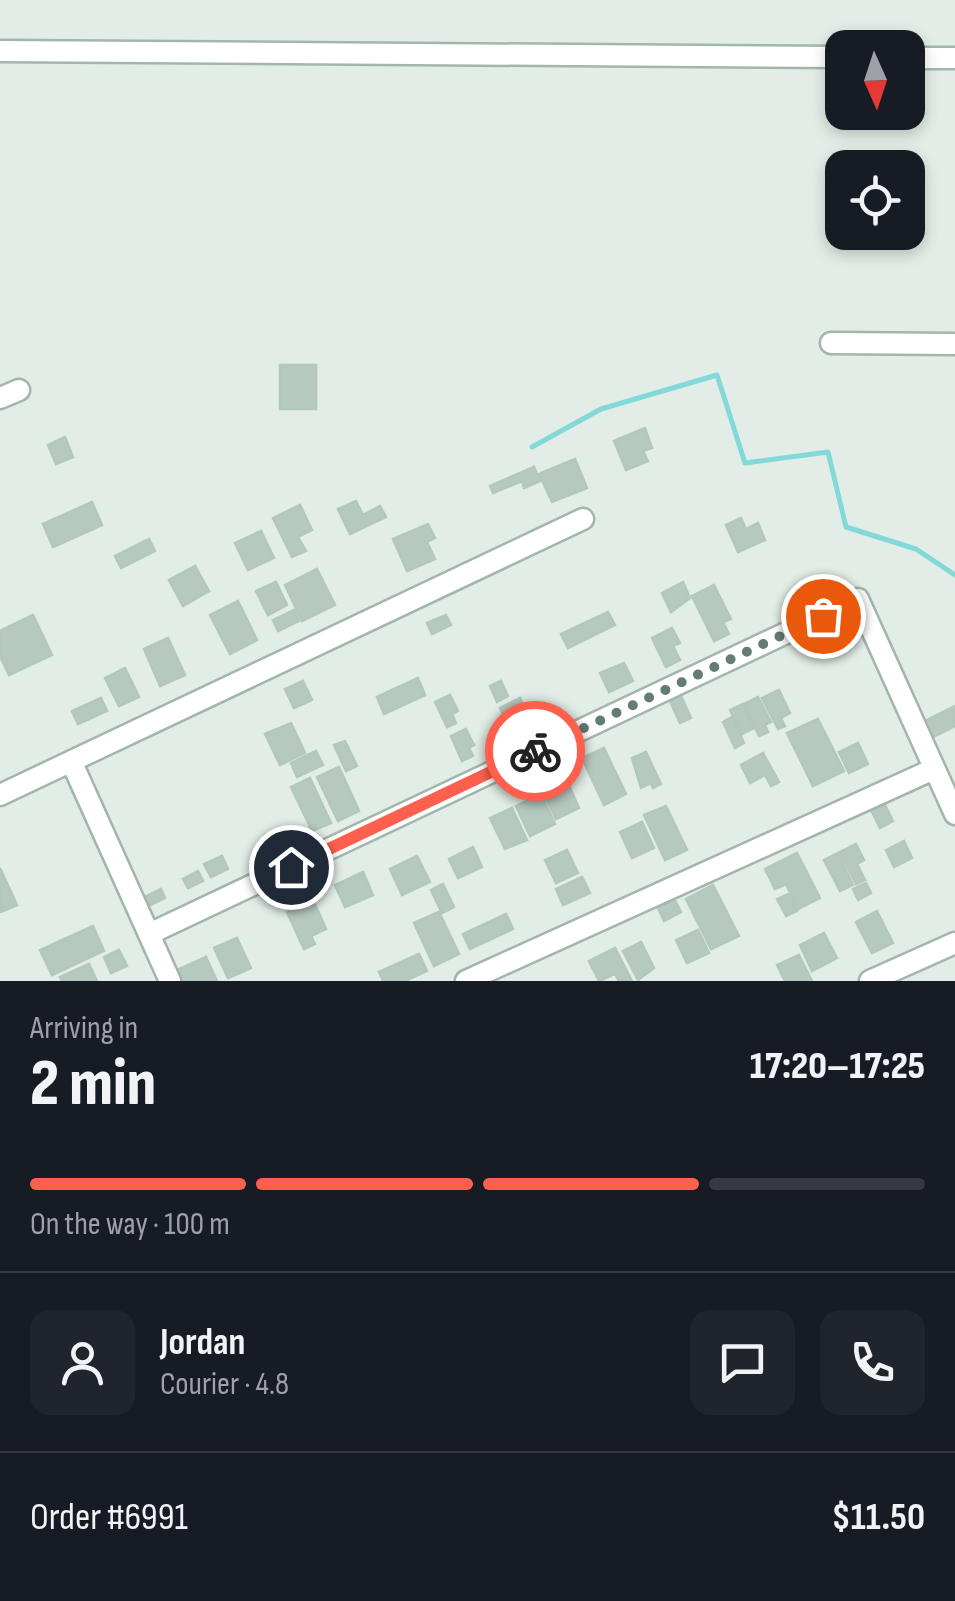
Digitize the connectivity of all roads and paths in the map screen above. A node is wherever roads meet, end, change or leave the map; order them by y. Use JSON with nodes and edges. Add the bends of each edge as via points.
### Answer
{"nodes":[{"id":1,"x":0,"y":51,"type":"edge"},
{"id":2,"x":825,"y":57,"type":"edge"},
{"id":3,"x":925,"y":58,"type":"edge"},
{"id":4,"x":955,"y":58,"type":"edge"},
{"id":5,"x":831,"y":343,"type":"dead end"},
{"id":6,"x":955,"y":344,"type":"edge"},
{"id":7,"x":583,"y":518,"type":"dead end"},
{"id":8,"x":72,"y":762,"type":"junction"},
{"id":9,"x":934,"y":768,"type":"junction"},
{"id":10,"x":0,"y":796,"type":"edge"},
{"id":11,"x":955,"y":814,"type":"edge"},
{"id":12,"x":149,"y":934,"type":"junction"},
{"id":13,"x":955,"y":943,"type":"edge"},
{"id":14,"x":170,"y":981,"type":"edge"},
{"id":15,"x":466,"y":981,"type":"edge"},
{"id":16,"x":870,"y":981,"type":"edge"}],
"edges":[{"from":1,"to":2,"type":"street"},
{"from":3,"to":4,"type":"street"},
{"from":5,"to":6,"type":"street"},
{"from":7,"to":8,"type":"street"},
{"from":8,"to":10,"type":"street"},
{"from":8,"to":12,"type":"street"},
{"from":9,"to":11,"type":"street"},
{"from":9,"to":12,"type":"street","via":[[858,599]]},
{"from":9,"to":15,"type":"street"},
{"from":12,"to":14,"type":"street"},
{"from":13,"to":16,"type":"street"}]}
